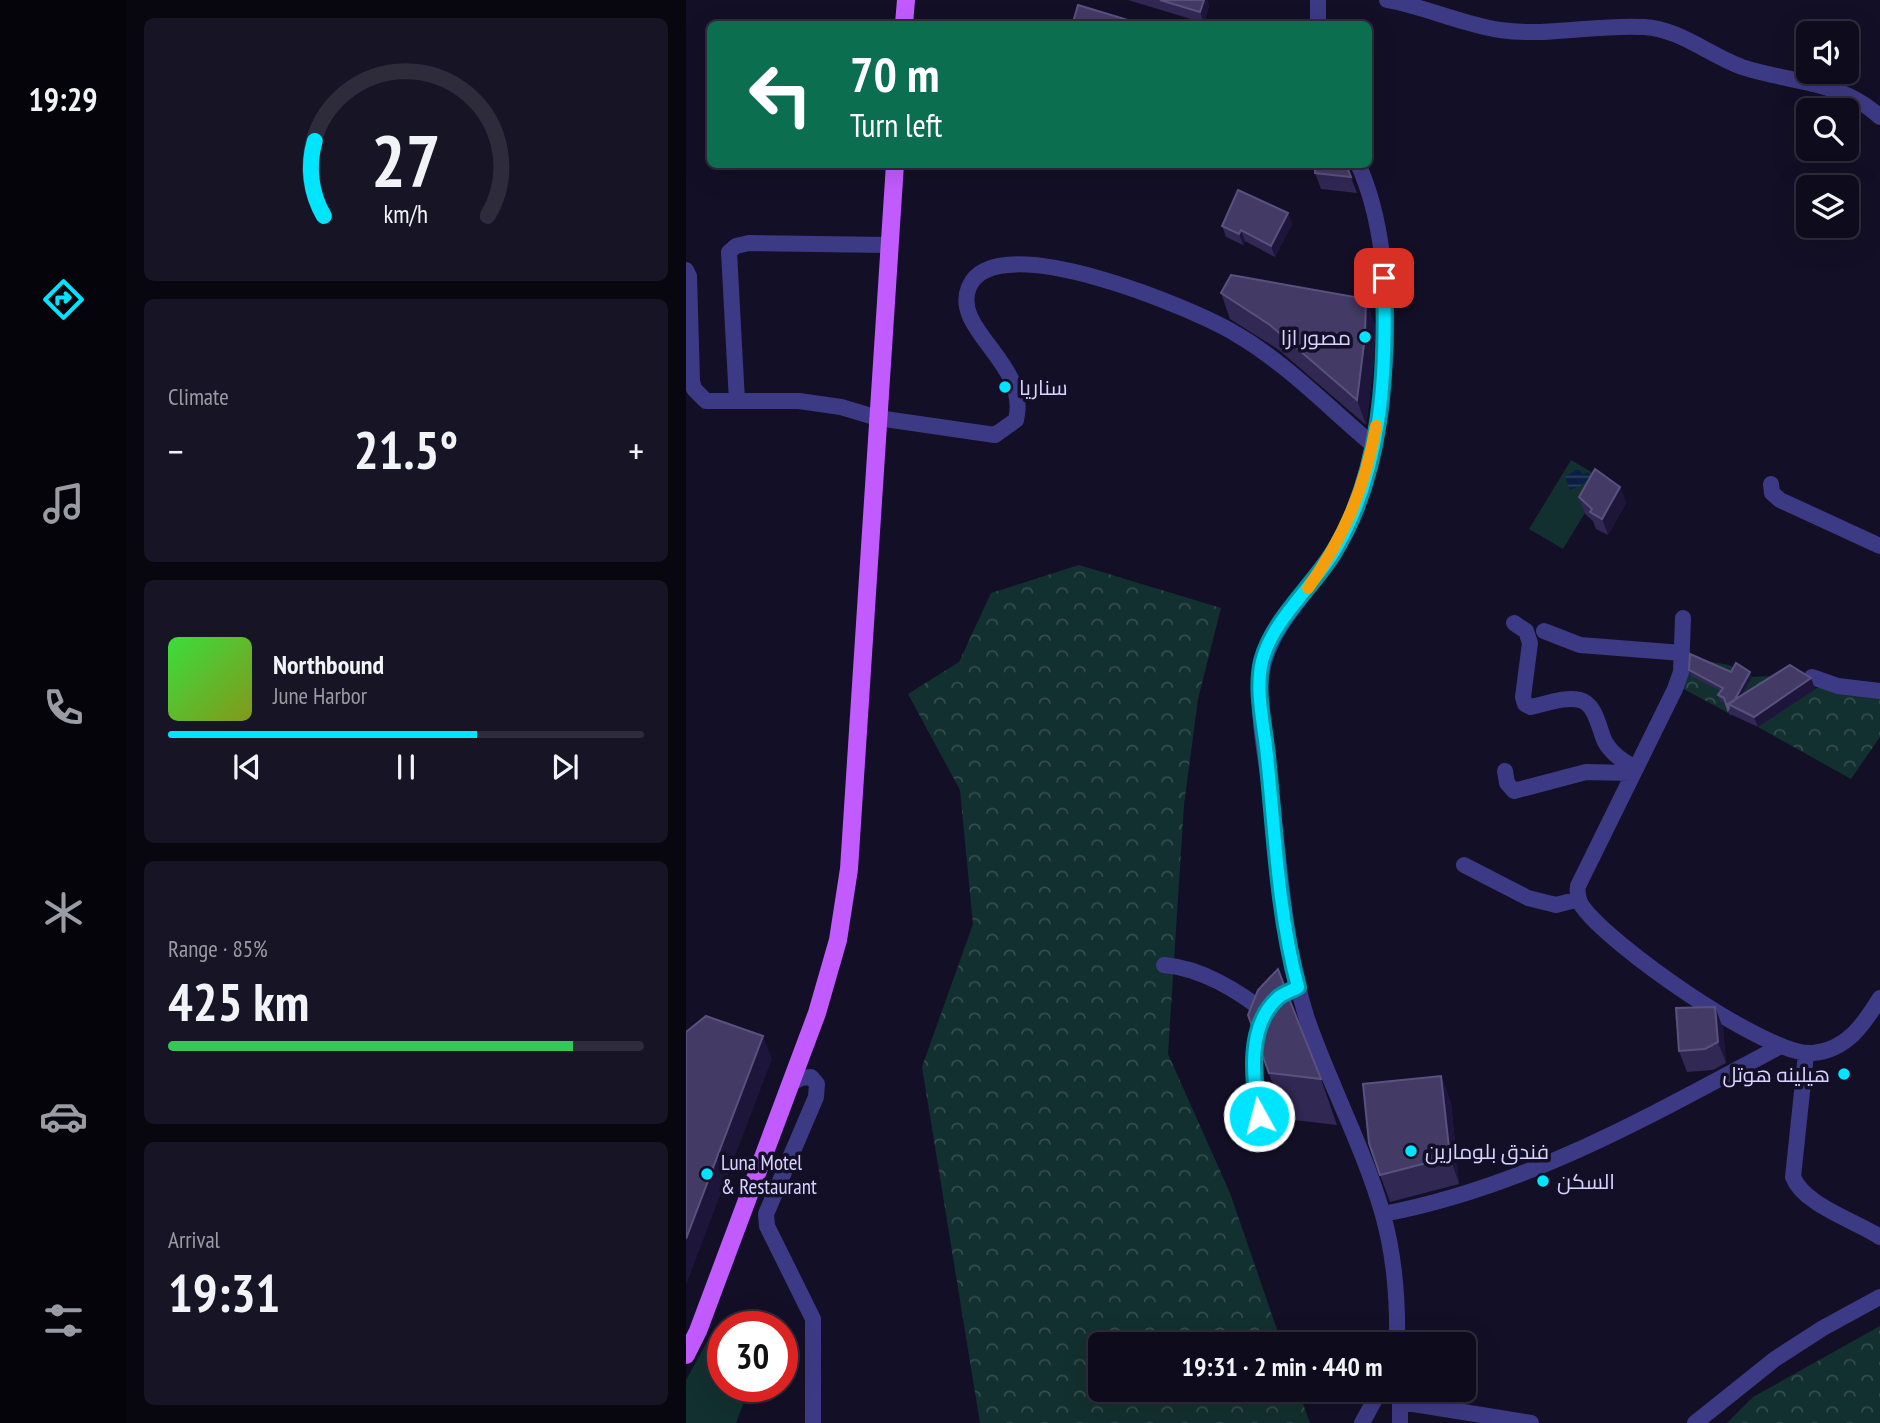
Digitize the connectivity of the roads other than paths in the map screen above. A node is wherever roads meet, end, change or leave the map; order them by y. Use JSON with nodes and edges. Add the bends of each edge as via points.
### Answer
{"nodes":[{"id":1,"x":906,"y":0,"type":"edge"},
{"id":2,"x":1318,"y":0,"type":"edge"},
{"id":3,"x":1387,"y":0,"type":"edge"},
{"id":4,"x":904,"y":21,"type":"edge"},
{"id":5,"x":1318,"y":21,"type":"edge"},
{"id":6,"x":1880,"y":117,"type":"edge"},
{"id":7,"x":895,"y":168,"type":"edge"},
{"id":8,"x":1359,"y":168,"type":"edge"},
{"id":9,"x":889,"y":246,"type":"junction"},
{"id":10,"x":686,"y":270,"type":"edge"},
{"id":11,"x":737,"y":401,"type":"junction"},
{"id":12,"x":878,"y":418,"type":"junction"},
{"id":13,"x":1373,"y":445,"type":"junction"},
{"id":14,"x":1771,"y":484,"type":"dead end"},
{"id":15,"x":1880,"y":546,"type":"edge"},
{"id":16,"x":1684,"y":618,"type":"dead end"},
{"id":17,"x":1514,"y":623,"type":"dead end"},
{"id":18,"x":1544,"y":631,"type":"dead end"},
{"id":19,"x":1682,"y":653,"type":"junction"},
{"id":20,"x":1812,"y":677,"type":"edge"},
{"id":21,"x":1880,"y":691,"type":"edge"},
{"id":22,"x":1633,"y":770,"type":"junction"},
{"id":23,"x":1505,"y":771,"type":"dead end"},
{"id":24,"x":1464,"y":865,"type":"dead end"},
{"id":25,"x":1579,"y":899,"type":"junction"},
{"id":26,"x":1164,"y":965,"type":"dead end"},
{"id":27,"x":1298,"y":987,"type":"junction"},
{"id":28,"x":1880,"y":998,"type":"edge"},
{"id":29,"x":1274,"y":1005,"type":"junction"},
{"id":30,"x":1779,"y":1047,"type":"junction"},
{"id":31,"x":1806,"y":1054,"type":"junction"},
{"id":32,"x":790,"y":1084,"type":"junction"},
{"id":33,"x":1259,"y":1116,"type":"dead end"},
{"id":34,"x":1383,"y":1214,"type":"junction"},
{"id":35,"x":1880,"y":1237,"type":"edge"},
{"id":36,"x":1880,"y":1297,"type":"edge"},
{"id":37,"x":1397,"y":1332,"type":"edge"},
{"id":38,"x":686,"y":1355,"type":"edge"},
{"id":39,"x":1373,"y":1402,"type":"edge"},
{"id":40,"x":1401,"y":1402,"type":"edge"},
{"id":41,"x":1430,"y":1402,"type":"edge"},
{"id":42,"x":813,"y":1423,"type":"edge"},
{"id":43,"x":1362,"y":1423,"type":"edge"},
{"id":44,"x":1401,"y":1423,"type":"edge"},
{"id":45,"x":1531,"y":1423,"type":"edge"},
{"id":46,"x":1695,"y":1423,"type":"edge"}],
"edges":[{"from":1,"to":4,"type":"main road"},
{"from":2,"to":5,"type":"street"},
{"from":3,"to":6,"type":"street","via":[[1503,30],[1656,28],[1741,66],[1831,88]]},
{"from":7,"to":9,"type":"main road"},
{"from":8,"to":13,"type":"street","via":[[1379,230],[1384,278],[1383,385]]},
{"from":9,"to":11,"type":"street","via":[[749,243],[729,252]]},
{"from":9,"to":12,"type":"main road"},
{"from":10,"to":11,"type":"street","via":[[694,389],[706,401]]},
{"from":11,"to":12,"type":"street","via":[[799,401]]},
{"from":12,"to":13,"type":"street","via":[[980,434],[995,435],[1008,429],[1020,406],[1018,389],[971,318],[967,291],[988,269],[1028,266],[1089,274],[1177,304],[1237,334]]},
{"from":12,"to":32,"type":"main road","via":[[849,869],[838,940]]},
{"from":13,"to":27,"type":"street","via":[[1343,534],[1270,640],[1262,662],[1260,692],[1279,870]]},
{"from":14,"to":15,"type":"street","via":[[1772,493],[1780,500]]},
{"from":16,"to":19,"type":"street"},
{"from":17,"to":22,"type":"street","via":[[1526,631],[1530,643],[1522,697],[1525,704],[1583,700],[1591,707],[1606,744]]},
{"from":18,"to":19,"type":"street","via":[[1580,645]]},
{"from":19,"to":22,"type":"street","via":[[1675,689]]},
{"from":20,"to":21,"type":"street","via":[[1838,686]]},
{"from":22,"to":23,"type":"street","via":[[1586,772],[1514,791]]},
{"from":22,"to":25,"type":"street","via":[[1578,886]]},
{"from":24,"to":25,"type":"street","via":[[1528,898],[1556,905]]},
{"from":25,"to":30,"type":"street","via":[[1586,910],[1667,978]]},
{"from":26,"to":29,"type":"street","via":[[1215,981],[1252,1002]]},
{"from":27,"to":29,"type":"street"},
{"from":27,"to":34,"type":"street"},
{"from":28,"to":31,"type":"street","via":[[1850,1038],[1830,1050]]},
{"from":29,"to":33,"type":"street","via":[[1254,1052]]},
{"from":30,"to":31,"type":"street"},
{"from":30,"to":34,"type":"street","via":[[1552,1163],[1460,1197]]},
{"from":31,"to":35,"type":"street","via":[[1793,1177],[1797,1188]]},
{"from":32,"to":38,"type":"main road"},
{"from":32,"to":42,"type":"street","via":[[811,1077],[817,1084],[816,1097],[766,1214],[766,1226],[813,1319]]},
{"from":34,"to":37,"type":"street","via":[[1394,1268]]},
{"from":36,"to":46,"type":"street","via":[[1775,1359]]},
{"from":39,"to":43,"type":"street"},
{"from":40,"to":44,"type":"street"},
{"from":41,"to":45,"type":"street"}]}
